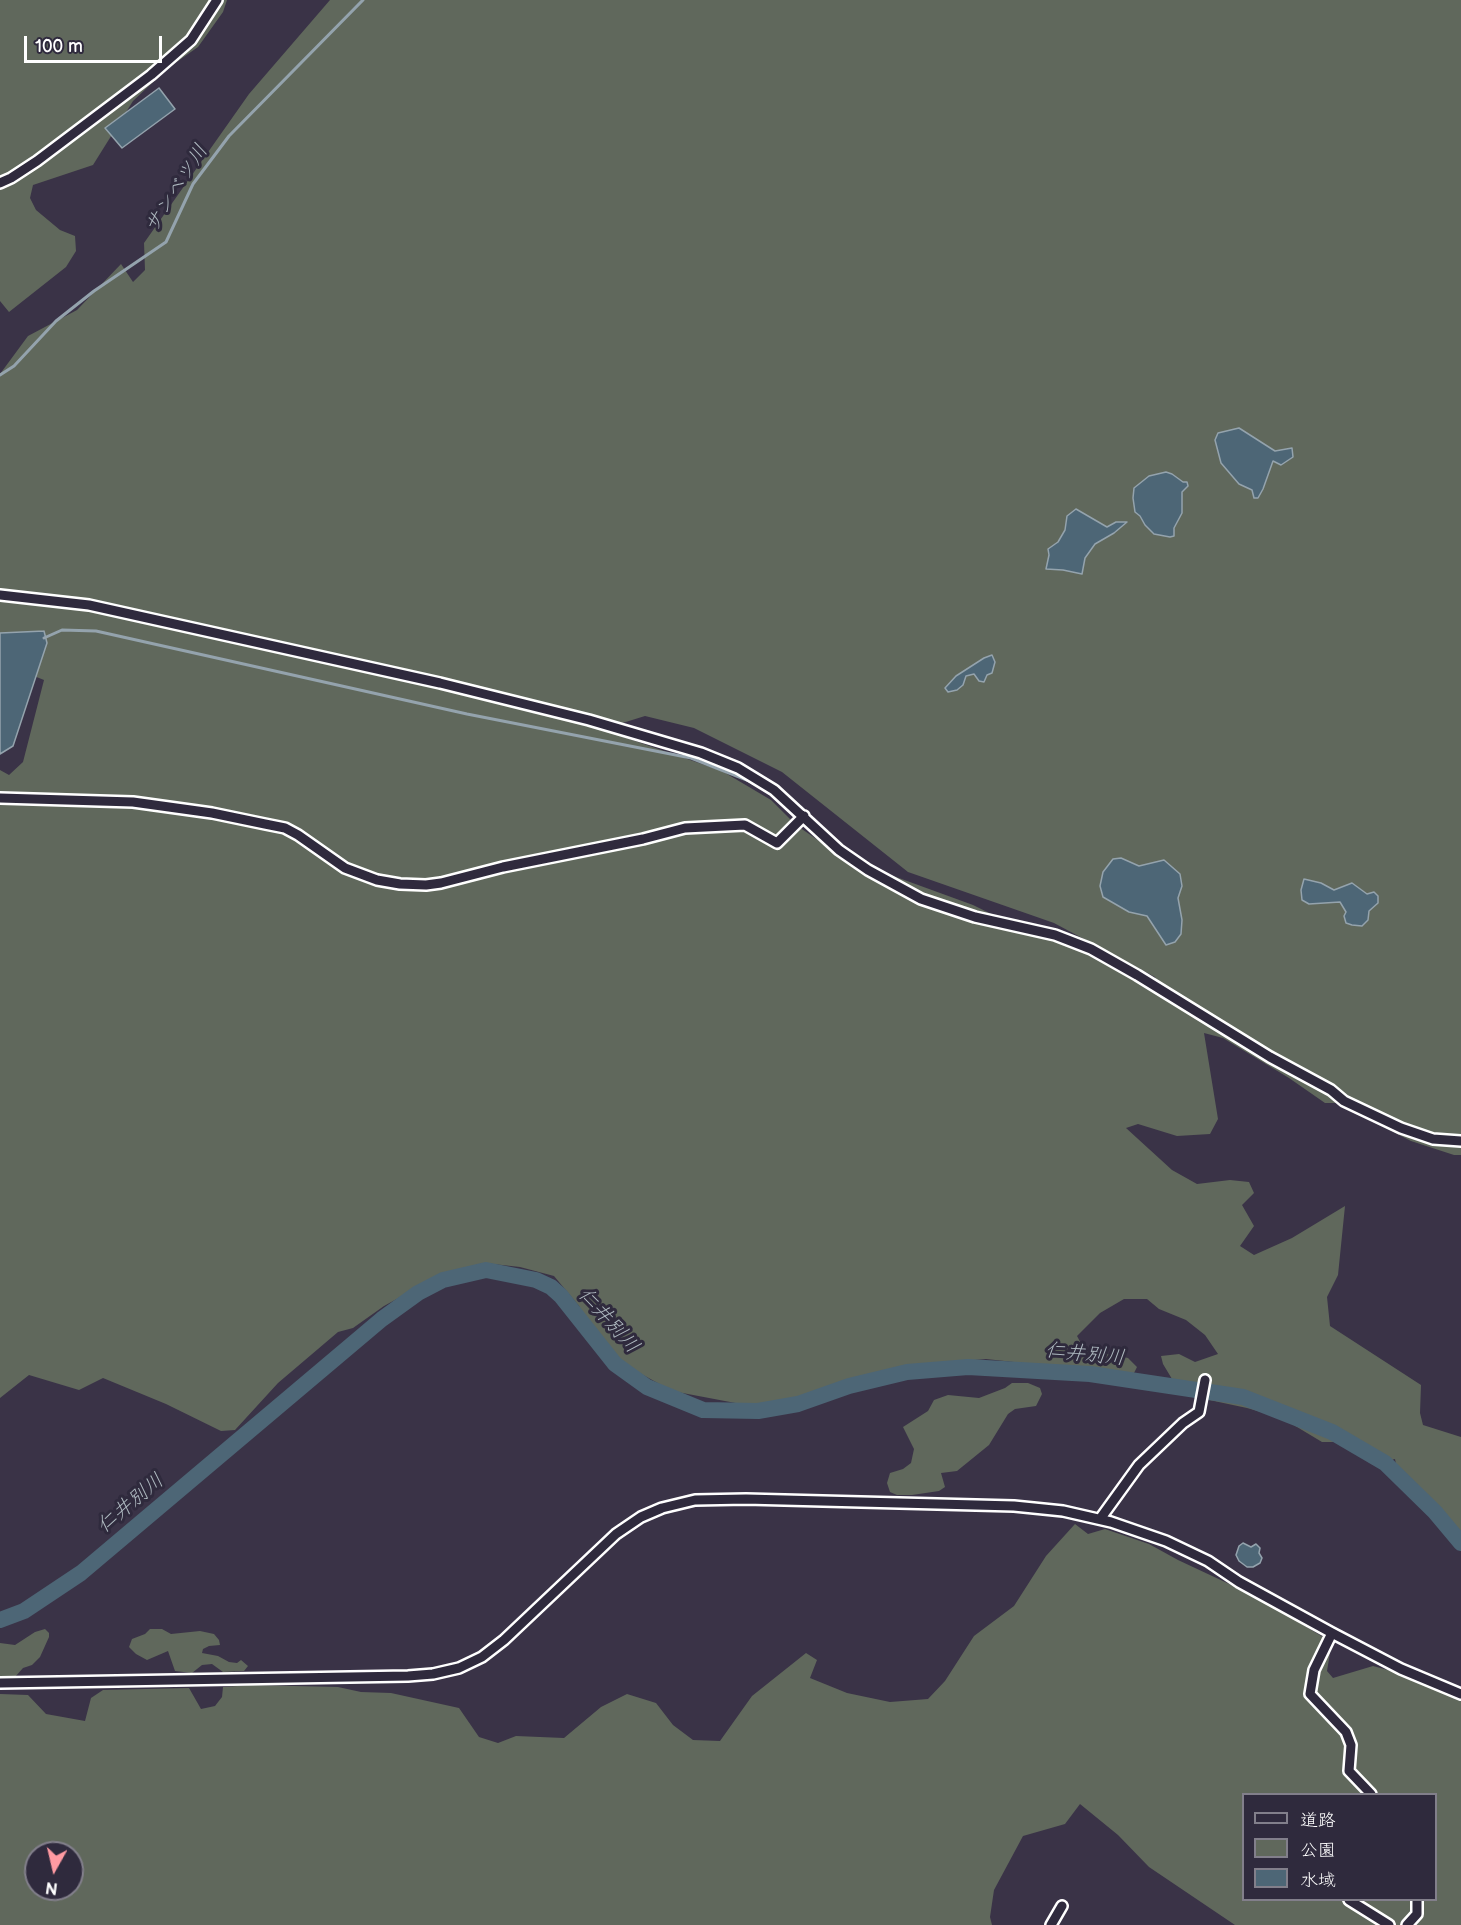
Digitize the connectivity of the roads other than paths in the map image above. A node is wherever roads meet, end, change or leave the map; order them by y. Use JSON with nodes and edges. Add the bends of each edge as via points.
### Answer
{"nodes":[{"id":1,"x":217,"y":0,"type":"edge"},
{"id":2,"x":0,"y":183,"type":"edge"},
{"id":3,"x":0,"y":595,"type":"edge"},
{"id":4,"x":0,"y":798,"type":"edge"},
{"id":5,"x":804,"y":816,"type":"junction"},
{"id":6,"x":1461,"y":1141,"type":"edge"},
{"id":7,"x":1205,"y":1380,"type":"dead end"},
{"id":8,"x":1100,"y":1519,"type":"junction"},
{"id":9,"x":1332,"y":1633,"type":"junction"},
{"id":10,"x":0,"y":1683,"type":"edge"},
{"id":11,"x":1461,"y":1694,"type":"edge"},
{"id":12,"x":1370,"y":1793,"type":"edge"},
{"id":13,"x":1352,"y":1901,"type":"edge"},
{"id":14,"x":1418,"y":1901,"type":"edge"},
{"id":15,"x":1062,"y":1906,"type":"dead end"},
{"id":16,"x":1051,"y":1925,"type":"edge"},
{"id":17,"x":1389,"y":1925,"type":"edge"},
{"id":18,"x":1407,"y":1925,"type":"edge"}],
"edges":[{"from":1,"to":2,"type":"street","via":[[177,54],[37,161]]},
{"from":3,"to":5,"type":"street","via":[[89,605],[590,720],[738,768],[774,790]]},
{"from":4,"to":5,"type":"street","via":[[133,802],[212,813],[285,828],[345,868],[377,880],[426,885],[685,828],[745,825],[777,843]]},
{"from":5,"to":6,"type":"street","via":[[838,850],[921,899],[975,917],[1055,935],[1091,949],[1344,1101],[1433,1139]]},
{"from":7,"to":8,"type":"street","via":[[1199,1412],[1139,1465]]},
{"from":8,"to":9,"type":"street","via":[[1166,1541],[1208,1561]]},
{"from":8,"to":10,"type":"street","via":[[1014,1506],[695,1500],[641,1517],[616,1534],[504,1640],[459,1668],[408,1676]]},
{"from":9,"to":11,"type":"street","via":[[1401,1669]]},
{"from":9,"to":12,"type":"street","via":[[1314,1670],[1310,1694],[1346,1732],[1351,1745],[1349,1771]]},
{"from":13,"to":17,"type":"street"},
{"from":14,"to":18,"type":"street","via":[[1417,1914]]},
{"from":15,"to":16,"type":"street"}]}
